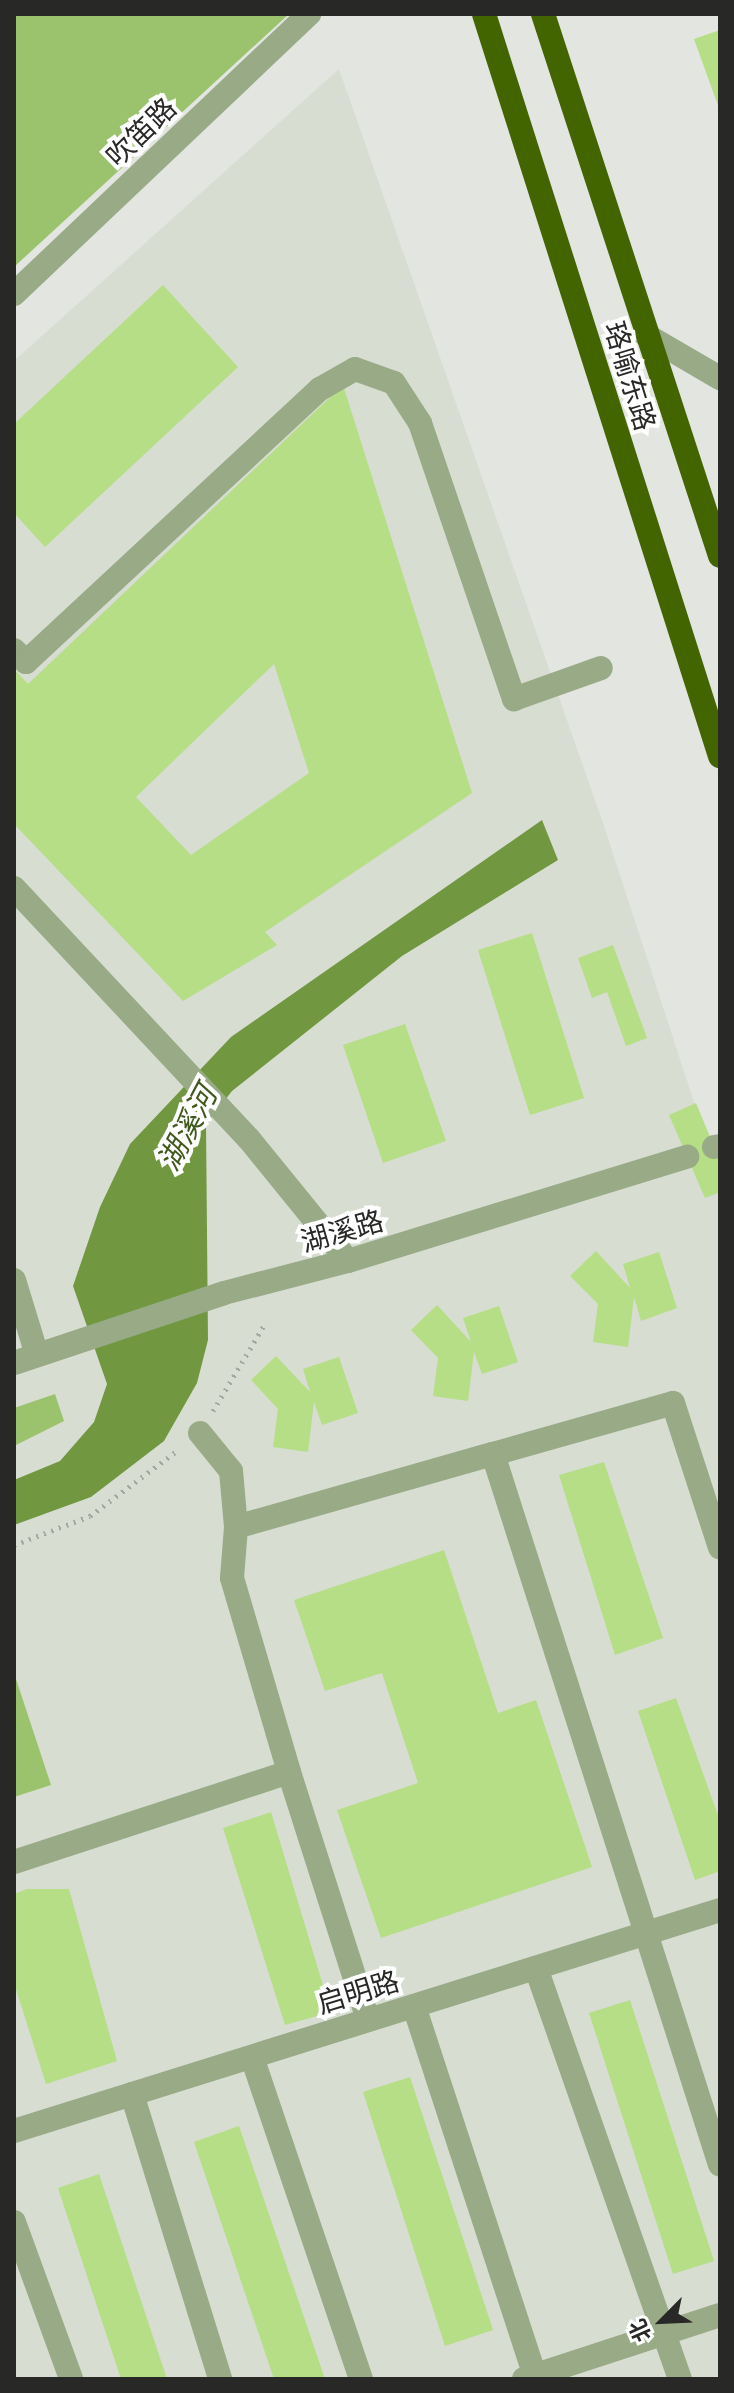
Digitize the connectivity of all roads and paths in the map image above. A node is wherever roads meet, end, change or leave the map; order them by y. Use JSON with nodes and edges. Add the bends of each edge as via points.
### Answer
{"nodes":[{"id":1,"x":309,"y":14,"type":"edge"},
{"id":2,"x":484,"y":14,"type":"edge"},
{"id":3,"x":543,"y":14,"type":"edge"},
{"id":4,"x":14,"y":294,"type":"edge"},
{"id":5,"x":646,"y":335,"type":"junction"},
{"id":6,"x":720,"y":378,"type":"edge"},
{"id":7,"x":720,"y":556,"type":"edge"},
{"id":8,"x":14,"y":650,"type":"edge"},
{"id":9,"x":601,"y":668,"type":"dead end"},
{"id":10,"x":720,"y":756,"type":"edge"},
{"id":11,"x":14,"y":888,"type":"edge"},
{"id":12,"x":687,"y":1157,"type":"dead end"},
{"id":13,"x":348,"y":1261,"type":"junction"},
{"id":14,"x":14,"y":1280,"type":"edge"},
{"id":15,"x":266,"y":1322,"type":"dead end"},
{"id":16,"x":26,"y":1359,"type":"edge"},
{"id":17,"x":200,"y":1433,"type":"junction"},
{"id":18,"x":493,"y":1454,"type":"junction"},
{"id":19,"x":236,"y":1527,"type":"junction"},
{"id":20,"x":14,"y":1545,"type":"edge"},
{"id":21,"x":720,"y":1548,"type":"edge"},
{"id":22,"x":289,"y":1772,"type":"junction"},
{"id":23,"x":14,"y":1862,"type":"edge"},
{"id":24,"x":720,"y":1910,"type":"edge"},
{"id":25,"x":645,"y":1933,"type":"junction"},
{"id":26,"x":536,"y":1968,"type":"junction"},
{"id":27,"x":414,"y":2006,"type":"junction"},
{"id":28,"x":368,"y":2020,"type":"junction"},
{"id":29,"x":252,"y":2057,"type":"junction"},
{"id":30,"x":132,"y":2094,"type":"junction"},
{"id":31,"x":14,"y":2131,"type":"edge"},
{"id":32,"x":720,"y":2165,"type":"edge"},
{"id":33,"x":14,"y":2222,"type":"edge"},
{"id":34,"x":720,"y":2315,"type":"edge"},
{"id":35,"x":664,"y":2333,"type":"junction"},
{"id":36,"x":531,"y":2378,"type":"edge"},
{"id":37,"x":71,"y":2379,"type":"edge"},
{"id":38,"x":220,"y":2379,"type":"edge"},
{"id":39,"x":361,"y":2379,"type":"edge"},
{"id":40,"x":680,"y":2379,"type":"edge"}],
"edges":[{"from":1,"to":4,"type":"street","name":"吹笛路"},
{"from":2,"to":10,"type":"highway","name":"珞喻东路"},
{"from":3,"to":5,"type":"highway","name":"珞喻东路"},
{"from":5,"to":6,"type":"street"},
{"from":5,"to":7,"type":"highway","name":"珞喻东路"},
{"from":8,"to":9,"type":"street","via":[[26,662],[320,389],[355,369],[394,383],[420,423],[514,699]]},
{"from":11,"to":13,"type":"street","via":[[249,1139]]},
{"from":12,"to":13,"type":"street","name":"湖溪路"},
{"from":13,"to":16,"type":"street","name":"湖溪路","via":[[224,1293]]},
{"from":14,"to":16,"type":"street"},
{"from":15,"to":17,"type":"path"},
{"from":17,"to":19,"type":"street","via":[[231,1471]]},
{"from":17,"to":20,"type":"path","via":[[90,1516]]},
{"from":18,"to":19,"type":"street"},
{"from":18,"to":21,"type":"street","via":[[673,1403]]},
{"from":18,"to":25,"type":"street"},
{"from":19,"to":22,"type":"street","via":[[232,1578]]},
{"from":22,"to":23,"type":"street"},
{"from":22,"to":28,"type":"street"},
{"from":24,"to":25,"type":"street","name":"启明路"},
{"from":25,"to":26,"type":"street","name":"启明路"},
{"from":25,"to":32,"type":"street"},
{"from":26,"to":27,"type":"street","name":"启明路"},
{"from":26,"to":35,"type":"street"},
{"from":27,"to":28,"type":"street","name":"启明路"},
{"from":27,"to":36,"type":"street"},
{"from":28,"to":29,"type":"street","name":"启明路"},
{"from":29,"to":30,"type":"street","name":"启明路"},
{"from":29,"to":39,"type":"street"},
{"from":30,"to":31,"type":"street","name":"启明路"},
{"from":30,"to":38,"type":"street"},
{"from":33,"to":37,"type":"street"},
{"from":34,"to":35,"type":"street"},
{"from":35,"to":36,"type":"street"},
{"from":35,"to":40,"type":"street"}]}
